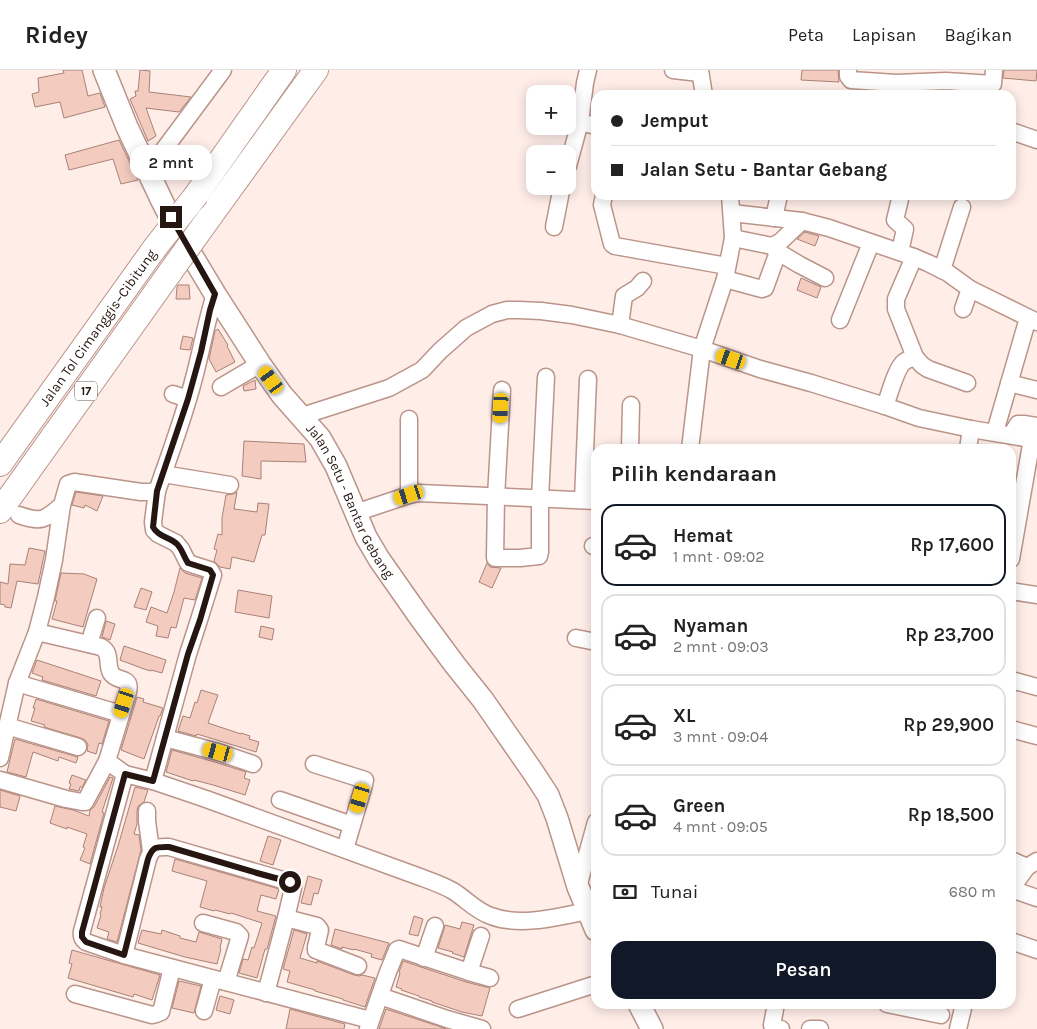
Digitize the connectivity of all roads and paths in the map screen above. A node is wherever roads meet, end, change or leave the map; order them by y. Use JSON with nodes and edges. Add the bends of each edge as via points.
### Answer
{"nodes":[{"id":1,"x":104,"y":70,"type":"edge"},
{"id":2,"x":223,"y":70,"type":"edge"},
{"id":3,"x":284,"y":70,"type":"edge"},
{"id":4,"x":316,"y":70,"type":"edge"},
{"id":5,"x":673,"y":70,"type":"edge"},
{"id":6,"x":848,"y":70,"type":"edge"},
{"id":7,"x":700,"y":71,"type":"edge"},
{"id":8,"x":897,"y":76,"type":"edge"},
{"id":9,"x":946,"y":76,"type":"edge"},
{"id":10,"x":581,"y":77,"type":"edge"},
{"id":11,"x":994,"y":77,"type":"edge"},
{"id":12,"x":703,"y":90,"type":"edge"},
{"id":13,"x":580,"y":122,"type":"junction"},
{"id":14,"x":591,"y":125,"type":"edge"},
{"id":15,"x":1016,"y":133,"type":"edge"},
{"id":16,"x":1037,"y":140,"type":"edge"},
{"id":17,"x":574,"y":145,"type":"edge"},
{"id":18,"x":148,"y":171,"type":"junction"},
{"id":19,"x":560,"y":195,"type":"edge"},
{"id":20,"x":603,"y":200,"type":"edge"},
{"id":21,"x":731,"y":200,"type":"edge"},
{"id":22,"x":778,"y":200,"type":"edge"},
{"id":23,"x":900,"y":200,"type":"edge"},
{"id":24,"x":962,"y":207,"type":"dead end"},
{"id":25,"x":732,"y":214,"type":"junction"},
{"id":26,"x":774,"y":218,"type":"junction"},
{"id":27,"x":802,"y":222,"type":"junction"},
{"id":28,"x":554,"y":227,"type":"dead end"},
{"id":29,"x":733,"y":238,"type":"junction"},
{"id":30,"x":871,"y":243,"type":"junction"},
{"id":31,"x":775,"y":249,"type":"junction"},
{"id":32,"x":907,"y":255,"type":"junction"},
{"id":33,"x":942,"y":270,"type":"junction"},
{"id":34,"x":726,"y":272,"type":"junction"},
{"id":35,"x":825,"y":278,"type":"dead end"},
{"id":36,"x":643,"y":281,"type":"dead end"},
{"id":37,"x":970,"y":289,"type":"junction"},
{"id":38,"x":215,"y":294,"type":"junction"},
{"id":39,"x":963,"y":309,"type":"dead end"},
{"id":40,"x":840,"y":320,"type":"dead end"},
{"id":41,"x":1032,"y":320,"type":"edge"},
{"id":42,"x":620,"y":326,"type":"junction"},
{"id":43,"x":702,"y":349,"type":"junction"},
{"id":44,"x":915,"y":357,"type":"junction"},
{"id":45,"x":260,"y":364,"type":"junction"},
{"id":46,"x":546,"y":377,"type":"dead end"},
{"id":47,"x":588,"y":379,"type":"dead end"},
{"id":48,"x":967,"y":383,"type":"dead end"},
{"id":49,"x":1009,"y":383,"type":"junction"},
{"id":50,"x":221,"y":387,"type":"dead end"},
{"id":51,"x":502,"y":390,"type":"dead end"},
{"id":52,"x":1037,"y":390,"type":"edge"},
{"id":53,"x":631,"y":405,"type":"dead end"},
{"id":54,"x":885,"y":406,"type":"junction"},
{"id":55,"x":302,"y":416,"type":"junction"},
{"id":56,"x":409,"y":419,"type":"dead end"},
{"id":57,"x":971,"y":429,"type":"junction"},
{"id":58,"x":995,"y":432,"type":"junction"},
{"id":59,"x":1036,"y":435,"type":"edge"},
{"id":60,"x":630,"y":444,"type":"edge"},
{"id":61,"x":691,"y":444,"type":"edge"},
{"id":62,"x":969,"y":444,"type":"edge"},
{"id":63,"x":0,"y":464,"type":"edge"},
{"id":64,"x":163,"y":474,"type":"junction"},
{"id":65,"x":230,"y":485,"type":"dead end"},
{"id":66,"x":157,"y":491,"type":"junction"},
{"id":67,"x":409,"y":495,"type":"junction"},
{"id":68,"x":496,"y":497,"type":"junction"},
{"id":69,"x":540,"y":498,"type":"junction"},
{"id":70,"x":590,"y":500,"type":"edge"},
{"id":71,"x":62,"y":505,"type":"junction"},
{"id":72,"x":10,"y":513,"type":"edge"},
{"id":73,"x":355,"y":513,"type":"junction"},
{"id":74,"x":1016,"y":534,"type":"edge"},
{"id":75,"x":1016,"y":592,"type":"edge"},
{"id":76,"x":1037,"y":595,"type":"edge"},
{"id":77,"x":96,"y":618,"type":"dead end"},
{"id":78,"x":37,"y":632,"type":"junction"},
{"id":79,"x":576,"y":638,"type":"dead end"},
{"id":80,"x":591,"y":641,"type":"edge"},
{"id":81,"x":89,"y":644,"type":"junction"},
{"id":82,"x":1016,"y":681,"type":"edge"},
{"id":83,"x":17,"y":683,"type":"junction"},
{"id":84,"x":1037,"y":687,"type":"edge"},
{"id":85,"x":121,"y":714,"type":"junction"},
{"id":86,"x":7,"y":726,"type":"junction"},
{"id":87,"x":1016,"y":730,"type":"edge"},
{"id":88,"x":1037,"y":736,"type":"edge"},
{"id":89,"x":165,"y":738,"type":"junction"},
{"id":90,"x":78,"y":747,"type":"dead end"},
{"id":91,"x":0,"y":758,"type":"edge"},
{"id":92,"x":107,"y":761,"type":"junction"},
{"id":93,"x":253,"y":764,"type":"dead end"},
{"id":94,"x":314,"y":764,"type":"dead end"},
{"id":95,"x":125,"y":774,"type":"junction"},
{"id":96,"x":0,"y":780,"type":"edge"},
{"id":97,"x":153,"y":781,"type":"junction"},
{"id":98,"x":280,"y":800,"type":"dead end"},
{"id":99,"x":147,"y":811,"type":"dead end"},
{"id":100,"x":352,"y":825,"type":"junction"},
{"id":101,"x":591,"y":843,"type":"edge"},
{"id":102,"x":345,"y":849,"type":"junction"},
{"id":103,"x":151,"y":851,"type":"junction"},
{"id":104,"x":1016,"y":861,"type":"edge"},
{"id":105,"x":1032,"y":864,"type":"edge"},
{"id":106,"x":1016,"y":883,"type":"edge"},
{"id":107,"x":578,"y":887,"type":"junction"},
{"id":108,"x":1016,"y":891,"type":"edge"},
{"id":109,"x":1037,"y":898,"type":"edge"},
{"id":110,"x":286,"y":918,"type":"junction"},
{"id":111,"x":591,"y":919,"type":"edge"},
{"id":112,"x":591,"y":921,"type":"edge"},
{"id":113,"x":203,"y":923,"type":"dead end"},
{"id":114,"x":436,"y":926,"type":"dead end"},
{"id":115,"x":481,"y":936,"type":"dead end"},
{"id":116,"x":1016,"y":944,"type":"edge"},
{"id":117,"x":1037,"y":950,"type":"edge"},
{"id":118,"x":124,"y":955,"type":"junction"},
{"id":119,"x":424,"y":958,"type":"junction"},
{"id":120,"x":358,"y":966,"type":"dead end"},
{"id":121,"x":172,"y":968,"type":"junction"},
{"id":122,"x":468,"y":972,"type":"junction"},
{"id":123,"x":490,"y":978,"type":"dead end"},
{"id":124,"x":220,"y":980,"type":"junction"},
{"id":125,"x":591,"y":986,"type":"edge"},
{"id":126,"x":266,"y":993,"type":"junction"},
{"id":127,"x":76,"y":994,"type":"dead end"},
{"id":128,"x":380,"y":996,"type":"junction"},
{"id":129,"x":518,"y":1009,"type":"dead end"},
{"id":130,"x":642,"y":1009,"type":"edge"},
{"id":131,"x":775,"y":1009,"type":"edge"},
{"id":132,"x":911,"y":1009,"type":"edge"},
{"id":133,"x":963,"y":1009,"type":"edge"},
{"id":134,"x":204,"y":1011,"type":"dead end"},
{"id":135,"x":940,"y":1015,"type":"dead end"},
{"id":136,"x":369,"y":1025,"type":"edge"},
{"id":137,"x":482,"y":1029,"type":"edge"},
{"id":138,"x":652,"y":1029,"type":"edge"},
{"id":139,"x":781,"y":1029,"type":"edge"},
{"id":140,"x":810,"y":1029,"type":"edge"},
{"id":141,"x":820,"y":1029,"type":"edge"},
{"id":142,"x":958,"y":1029,"type":"edge"}],
"edges":[{"from":1,"to":18,"type":"main road","name":"Jalan Setu - Bantar Gebang"},
{"from":2,"to":18,"type":"street"},
{"from":3,"to":63,"type":"highway","name":"Jalan Tol Cimanggis–Cibitung","number":"17","bridge":true},
{"from":4,"to":72,"type":"highway","name":"Jalan Tol Cimanggis–Cibitung","number":"17","bridge":true,"via":[[171,271]]},
{"from":5,"to":7,"type":"street"},
{"from":6,"to":8,"type":"street","via":[[851,80]]},
{"from":7,"to":12,"type":"street"},
{"from":8,"to":9,"type":"street"},
{"from":9,"to":11,"type":"street"},
{"from":10,"to":13,"type":"street"},
{"from":13,"to":14,"type":"street"},
{"from":13,"to":17,"type":"street"},
{"from":15,"to":16,"type":"street"},
{"from":18,"to":38,"type":"main road","name":"Jalan Setu - Bantar Gebang","via":[[179,234]]},
{"from":19,"to":28,"type":"street"},
{"from":20,"to":34,"type":"street","via":[[615,246]]},
{"from":21,"to":25,"type":"street"},
{"from":22,"to":26,"type":"street"},
{"from":23,"to":32,"type":"street","via":[[895,220],[905,229]]},
{"from":24,"to":33,"type":"street"},
{"from":25,"to":26,"type":"street"},
{"from":25,"to":29,"type":"street"},
{"from":26,"to":27,"type":"street"},
{"from":27,"to":30,"type":"street"},
{"from":27,"to":31,"type":"street"},
{"from":29,"to":31,"type":"street"},
{"from":29,"to":34,"type":"street"},
{"from":30,"to":32,"type":"street"},
{"from":30,"to":40,"type":"street"},
{"from":31,"to":34,"type":"street","via":[[763,289]]},
{"from":31,"to":35,"type":"street"},
{"from":32,"to":33,"type":"street"},
{"from":32,"to":44,"type":"street","via":[[896,309]]},
{"from":33,"to":37,"type":"street"},
{"from":34,"to":43,"type":"street"},
{"from":36,"to":42,"type":"street","via":[[624,296]]},
{"from":37,"to":39,"type":"street"},
{"from":37,"to":41,"type":"street"},
{"from":38,"to":45,"type":"main road","name":"Jalan Setu - Bantar Gebang"},
{"from":38,"to":64,"type":"street","via":[[201,352],[181,397]]},
{"from":41,"to":49,"type":"street"},
{"from":42,"to":43,"type":"street"},
{"from":42,"to":55,"type":"street","via":[[541,311],[507,310],[492,314],[466,328],[408,379]]},
{"from":43,"to":54,"type":"street"},
{"from":43,"to":61,"type":"street"},
{"from":44,"to":48,"type":"street","via":[[928,369]]},
{"from":44,"to":54,"type":"street","via":[[901,366]]},
{"from":45,"to":50,"type":"street"},
{"from":45,"to":55,"type":"main road","name":"Jalan Setu - Bantar Gebang"},
{"from":46,"to":69,"type":"street"},
{"from":47,"to":70,"type":"street"},
{"from":49,"to":52,"type":"street"},
{"from":49,"to":58,"type":"street"},
{"from":51,"to":68,"type":"street"},
{"from":53,"to":60,"type":"street"},
{"from":54,"to":57,"type":"street","via":[[919,418]]},
{"from":55,"to":73,"type":"main road","name":"Jalan Setu - Bantar Gebang","via":[[320,438],[336,466]]},
{"from":56,"to":67,"type":"street"},
{"from":57,"to":58,"type":"street"},
{"from":57,"to":62,"type":"street"},
{"from":58,"to":59,"type":"street"},
{"from":59,"to":74,"type":"street"},
{"from":64,"to":65,"type":"street"},
{"from":64,"to":66,"type":"street"},
{"from":66,"to":71,"type":"street","via":[[141,492],[71,482]]},
{"from":66,"to":89,"type":"street","via":[[154,530],[176,543],[188,563],[210,570],[213,575]]},
{"from":67,"to":68,"type":"street","via":[[435,493]]},
{"from":67,"to":73,"type":"street"},
{"from":68,"to":69,"type":"street"},
{"from":68,"to":69,"type":"street","via":[[496,558],[540,555]]},
{"from":69,"to":70,"type":"street"},
{"from":71,"to":72,"type":"street","via":[[41,520]]},
{"from":71,"to":78,"type":"street","via":[[54,560]]},
{"from":73,"to":107,"type":"main road","name":"Jalan Setu - Bantar Gebang","via":[[379,559],[548,795]]},
{"from":75,"to":76,"type":"street"},
{"from":77,"to":81,"type":"street"},
{"from":78,"to":81,"type":"street"},
{"from":78,"to":83,"type":"street"},
{"from":79,"to":80,"type":"street"},
{"from":81,"to":85,"type":"street","via":[[104,649],[111,673],[129,684]]},
{"from":82,"to":84,"type":"street"},
{"from":83,"to":85,"type":"street"},
{"from":83,"to":86,"type":"street"},
{"from":85,"to":92,"type":"street"},
{"from":86,"to":90,"type":"street"},
{"from":86,"to":91,"type":"street"},
{"from":87,"to":88,"type":"street"},
{"from":89,"to":93,"type":"street"},
{"from":89,"to":97,"type":"street"},
{"from":92,"to":95,"type":"street"},
{"from":92,"to":96,"type":"street","via":[[85,802]]},
{"from":94,"to":100,"type":"street","via":[[364,780]]},
{"from":95,"to":97,"type":"street"},
{"from":95,"to":118,"type":"street","via":[[82,934],[86,942]]},
{"from":97,"to":102,"type":"street"},
{"from":98,"to":100,"type":"street"},
{"from":99,"to":103,"type":"street"},
{"from":100,"to":102,"type":"street"},
{"from":101,"to":107,"type":"street"},
{"from":102,"to":112,"type":"street","via":[[451,890],[482,912],[501,919]]},
{"from":103,"to":110,"type":"street","via":[[157,847],[169,847],[292,882]]},
{"from":103,"to":118,"type":"street"},
{"from":104,"to":105,"type":"street"},
{"from":105,"to":106,"type":"street"},
{"from":107,"to":111,"type":"main road","name":"Jalan Setu - Bantar Gebang"},
{"from":108,"to":109,"type":"street"},
{"from":110,"to":120,"type":"street","via":[[317,926],[320,930],[316,950]]},
{"from":110,"to":126,"type":"street"},
{"from":113,"to":124,"type":"street","via":[[240,936]]},
{"from":114,"to":119,"type":"street"},
{"from":115,"to":122,"type":"street"},
{"from":116,"to":117,"type":"street"},
{"from":118,"to":121,"type":"street"},
{"from":119,"to":122,"type":"street"},
{"from":119,"to":128,"type":"street","via":[[398,950]]},
{"from":121,"to":124,"type":"street"},
{"from":121,"to":127,"type":"street","via":[[160,1012],[156,1014]]},
{"from":122,"to":123,"type":"street"},
{"from":124,"to":126,"type":"street"},
{"from":124,"to":134,"type":"street"},
{"from":125,"to":129,"type":"street"},
{"from":126,"to":136,"type":"street"},
{"from":128,"to":136,"type":"street"},
{"from":128,"to":137,"type":"street"},
{"from":130,"to":138,"type":"main road"},
{"from":131,"to":139,"type":"street","via":[[772,1025]]},
{"from":132,"to":135,"type":"street"},
{"from":133,"to":142,"type":"street"},
{"from":140,"to":141,"type":"street"}]}
